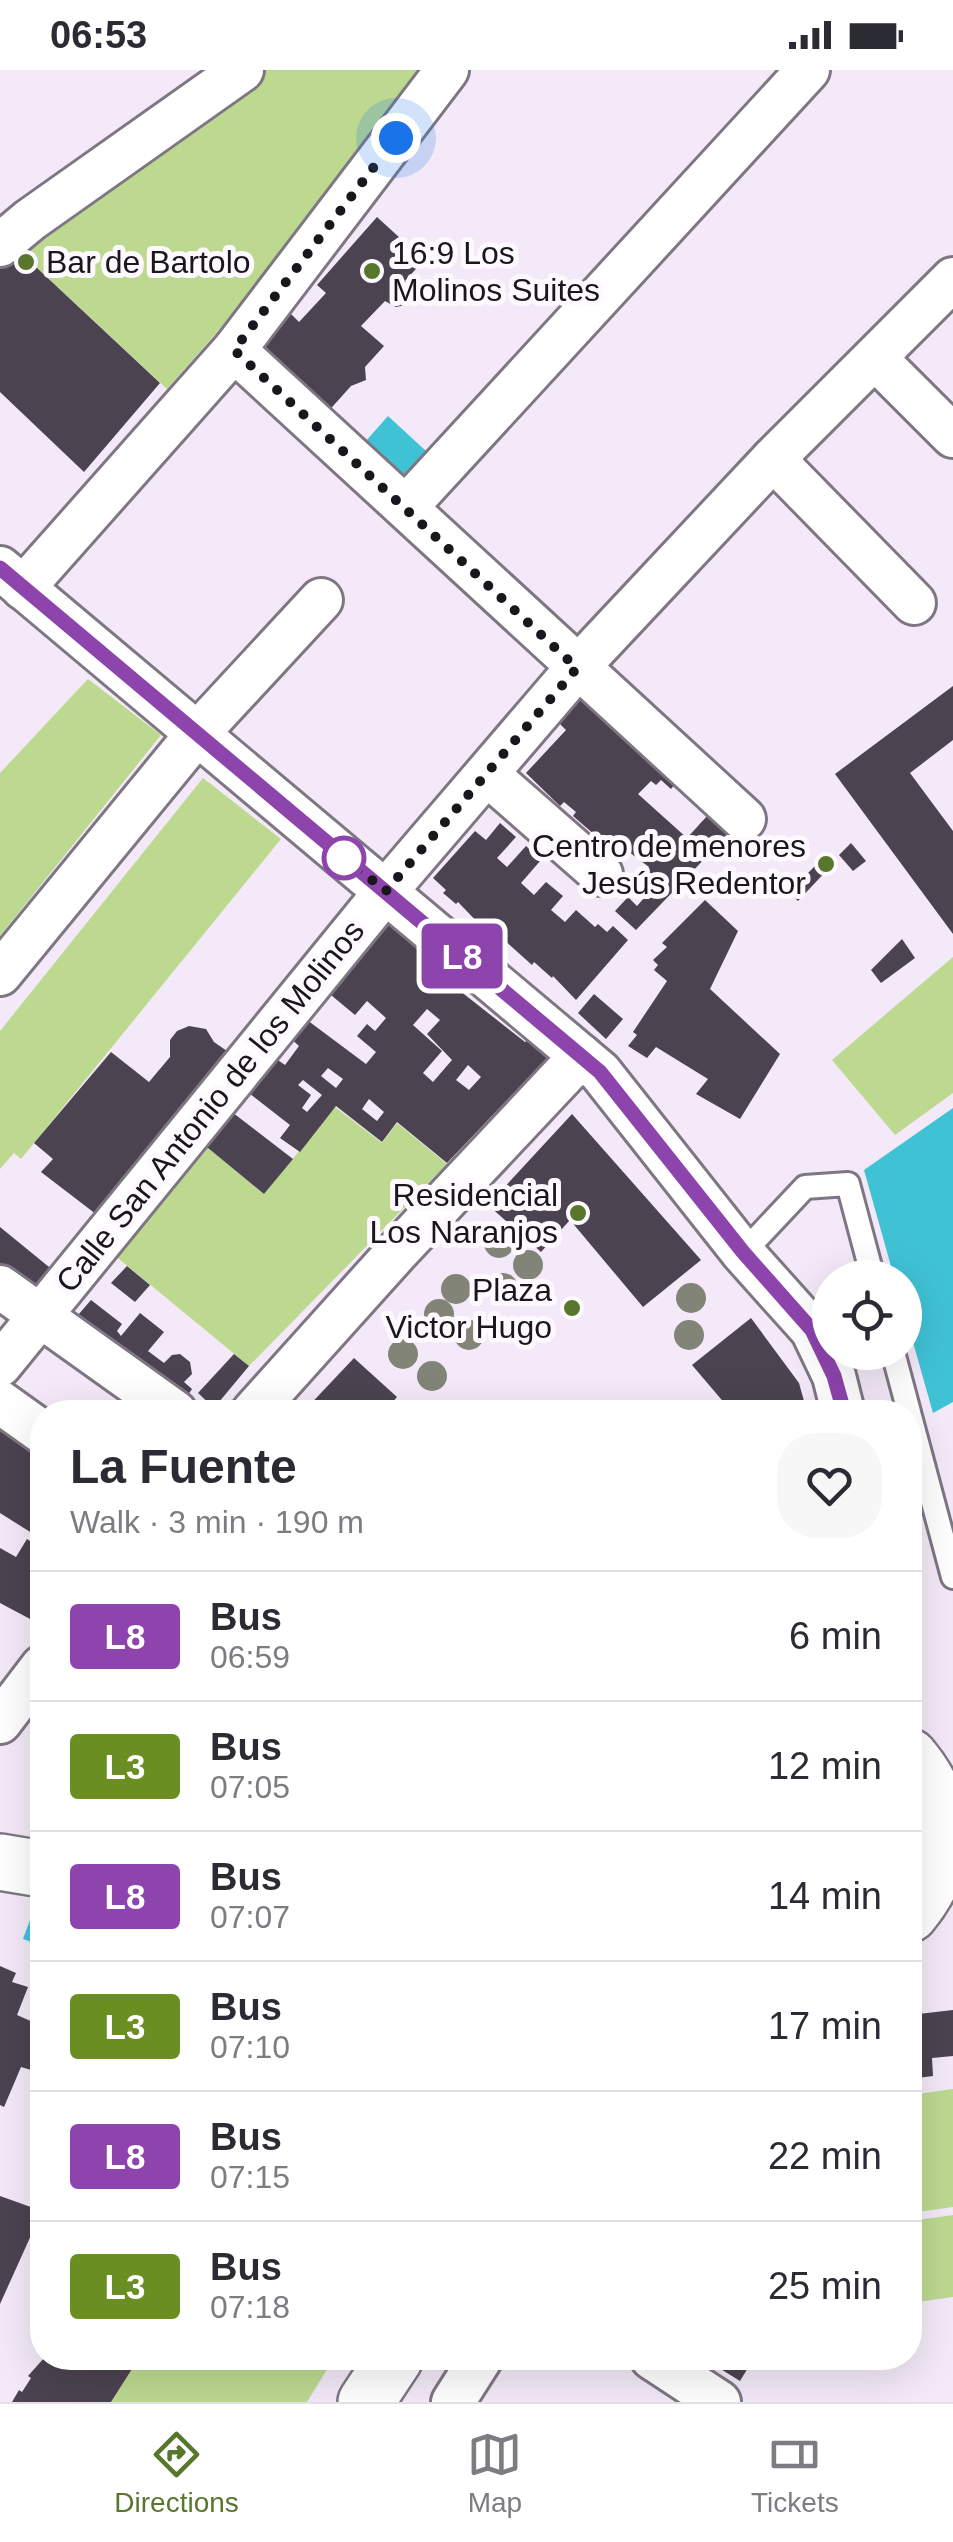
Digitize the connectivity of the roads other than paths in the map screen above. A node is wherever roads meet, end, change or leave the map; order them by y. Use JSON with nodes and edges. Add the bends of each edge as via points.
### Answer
{"nodes":[{"id":1,"x":242,"y":70,"type":"edge"},
{"id":2,"x":447,"y":70,"type":"edge"},
{"id":3,"x":808,"y":70,"type":"edge"},
{"id":4,"x":0,"y":245,"type":"edge"},
{"id":5,"x":953,"y":279,"type":"edge"},
{"id":6,"x":234,"y":350,"type":"junction"},
{"id":7,"x":876,"y":359,"type":"junction"},
{"id":8,"x":953,"y":436,"type":"edge"},
{"id":9,"x":773,"y":459,"type":"junction"},
{"id":10,"x":406,"y":507,"type":"junction"},
{"id":11,"x":11,"y":578,"type":"edge"},
{"id":12,"x":320,"y":600,"type":"dead end"},
{"id":13,"x":914,"y":603,"type":"dead end"},
{"id":14,"x":577,"y":668,"type":"junction"},
{"id":15,"x":196,"y":735,"type":"junction"},
{"id":16,"x":487,"y":774,"type":"junction"},
{"id":17,"x":744,"y":818,"type":"dead end"},
{"id":18,"x":601,"y":874,"type":"dead end"},
{"id":19,"x":386,"y":891,"type":"junction"},
{"id":20,"x":0,"y":974,"type":"edge"},
{"id":21,"x":581,"y":1056,"type":"junction"},
{"id":22,"x":743,"y":1252,"type":"junction"},
{"id":23,"x":868,"y":1260,"type":"edge"},
{"id":24,"x":0,"y":1287,"type":"edge"},
{"id":25,"x":39,"y":1314,"type":"junction"},
{"id":26,"x":0,"y":1366,"type":"edge"},
{"id":27,"x":898,"y":1370,"type":"edge"},
{"id":28,"x":158,"y":1400,"type":"edge"},
{"id":29,"x":264,"y":1400,"type":"edge"},
{"id":30,"x":841,"y":1400,"type":"edge"},
{"id":31,"x":906,"y":1400,"type":"edge"},
{"id":32,"x":0,"y":1402,"type":"edge"},
{"id":33,"x":30,"y":1423,"type":"edge"},
{"id":34,"x":922,"y":1459,"type":"edge"},
{"id":35,"x":953,"y":1577,"type":"edge"},
{"id":36,"x":30,"y":1683,"type":"edge"},
{"id":37,"x":0,"y":1722,"type":"edge"},
{"id":38,"x":938,"y":1793,"type":"edge"},
{"id":39,"x":0,"y":1862,"type":"edge"},
{"id":40,"x":30,"y":1867,"type":"edge"},
{"id":41,"x":922,"y":1897,"type":"edge"},
{"id":42,"x":953,"y":1919,"type":"edge"},
{"id":43,"x":922,"y":1922,"type":"edge"},
{"id":44,"x":386,"y":2370,"type":"edge"},
{"id":45,"x":473,"y":2370,"type":"edge"},
{"id":46,"x":670,"y":2370,"type":"edge"},
{"id":47,"x":366,"y":2402,"type":"edge"},
{"id":48,"x":453,"y":2402,"type":"edge"},
{"id":49,"x":719,"y":2402,"type":"edge"}],
"edges":[{"from":1,"to":4,"type":"street"},
{"from":2,"to":6,"type":"street"},
{"from":3,"to":10,"type":"street"},
{"from":5,"to":7,"type":"street","name":"Calle San Antonio de los Molinos"},
{"from":6,"to":10,"type":"street"},
{"from":6,"to":11,"type":"street"},
{"from":7,"to":8,"type":"street"},
{"from":7,"to":9,"type":"street","name":"Calle San Antonio de los Molinos"},
{"from":9,"to":13,"type":"street"},
{"from":9,"to":14,"type":"street","name":"Calle San Antonio de los Molinos"},
{"from":10,"to":14,"type":"street"},
{"from":11,"to":15,"type":"street"},
{"from":12,"to":15,"type":"street"},
{"from":14,"to":16,"type":"street","name":"Calle San Antonio de los Molinos"},
{"from":14,"to":17,"type":"street"},
{"from":15,"to":19,"type":"street"},
{"from":15,"to":20,"type":"street"},
{"from":16,"to":18,"type":"street"},
{"from":16,"to":19,"type":"street","name":"Calle San Antonio de los Molinos"},
{"from":19,"to":21,"type":"street"},
{"from":19,"to":25,"type":"street","name":"Calle San Antonio de los Molinos"},
{"from":21,"to":22,"type":"street"},
{"from":21,"to":29,"type":"street"},
{"from":22,"to":23,"type":"lane","via":[[805,1187],[848,1184]]},
{"from":22,"to":30,"type":"street","via":[[812,1330]]},
{"from":24,"to":25,"type":"street"},
{"from":25,"to":26,"type":"street","name":"Calle San Antonio de los Molinos"},
{"from":25,"to":28,"type":"street"},
{"from":27,"to":31,"type":"lane"},
{"from":32,"to":33,"type":"street"},
{"from":34,"to":35,"type":"lane"},
{"from":36,"to":37,"type":"street"},
{"from":38,"to":41,"type":"street","via":[[948,1843],[942,1869]]},
{"from":39,"to":40,"type":"street"},
{"from":42,"to":43,"type":"street"},
{"from":44,"to":47,"type":"street"},
{"from":45,"to":48,"type":"street"},
{"from":46,"to":49,"type":"street"}]}
